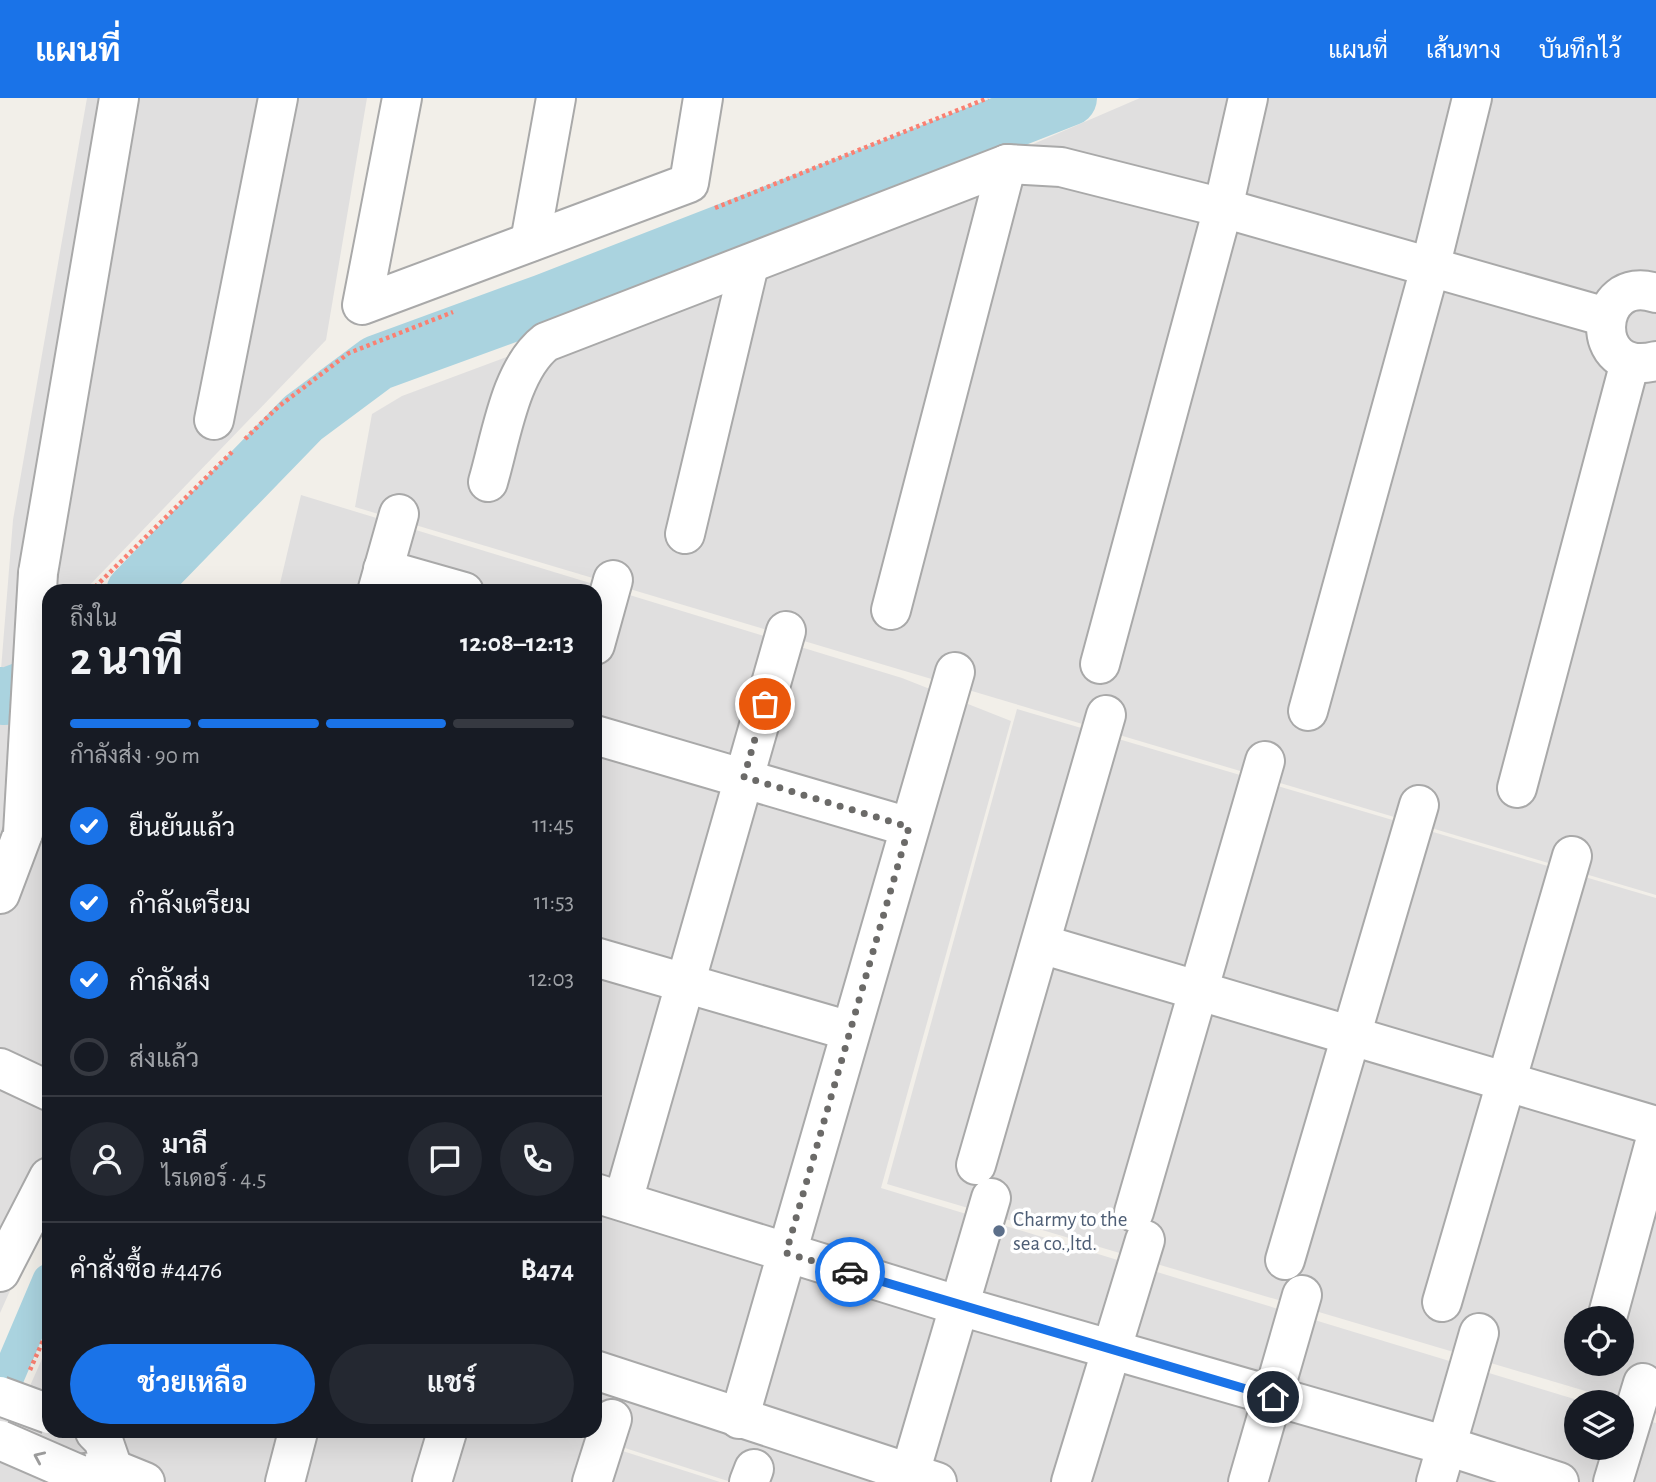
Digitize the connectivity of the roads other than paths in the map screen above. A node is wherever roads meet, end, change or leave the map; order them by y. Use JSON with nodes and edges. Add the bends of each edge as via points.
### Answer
{"nodes":[{"id":1,"x":119,"y":98,"type":"edge"},
{"id":2,"x":278,"y":98,"type":"edge"},
{"id":3,"x":402,"y":98,"type":"edge"},
{"id":4,"x":556,"y":98,"type":"edge"},
{"id":5,"x":703,"y":98,"type":"edge"},
{"id":6,"x":1248,"y":98,"type":"edge"},
{"id":7,"x":1472,"y":98,"type":"edge"},
{"id":8,"x":1007,"y":164,"type":"junction"},
{"id":9,"x":1223,"y":208,"type":"junction"},
{"id":10,"x":530,"y":242,"type":"junction"},
{"id":11,"x":749,"y":265,"type":"junction"},
{"id":12,"x":1430,"y":268,"type":"junction"},
{"id":13,"x":1653,"y":280,"type":"edge"},
{"id":14,"x":1606,"y":317,"type":"junction"},
{"id":15,"x":1643,"y":361,"type":"edge"},
{"id":16,"x":214,"y":420,"type":"dead end"},
{"id":17,"x":488,"y":482,"type":"dead end"},
{"id":18,"x":398,"y":514,"type":"dead end"},
{"id":19,"x":685,"y":534,"type":"dead end"},
{"id":20,"x":380,"y":580,"type":"edge"},
{"id":21,"x":613,"y":580,"type":"dead end"},
{"id":22,"x":408,"y":584,"type":"edge"},
{"id":23,"x":891,"y":610,"type":"dead end"},
{"id":24,"x":602,"y":620,"type":"edge"},
{"id":25,"x":786,"y":631,"type":"dead end"},
{"id":26,"x":1100,"y":664,"type":"dead end"},
{"id":27,"x":955,"y":671,"type":"dead end"},
{"id":28,"x":1308,"y":711,"type":"dead end"},
{"id":29,"x":1106,"y":715,"type":"dead end"},
{"id":30,"x":602,"y":737,"type":"edge"},
{"id":31,"x":1265,"y":761,"type":"dead end"},
{"id":32,"x":744,"y":777,"type":"junction"},
{"id":33,"x":1517,"y":788,"type":"dead end"},
{"id":34,"x":1419,"y":805,"type":"dead end"},
{"id":35,"x":909,"y":827,"type":"junction"},
{"id":36,"x":1572,"y":856,"type":"dead end"},
{"id":37,"x":0,"y":894,"type":"edge"},
{"id":38,"x":1041,"y":944,"type":"junction"},
{"id":39,"x":602,"y":959,"type":"edge"},
{"id":40,"x":685,"y":984,"type":"junction"},
{"id":41,"x":1198,"y":989,"type":"junction"},
{"id":42,"x":850,"y":1031,"type":"junction"},
{"id":43,"x":1354,"y":1034,"type":"junction"},
{"id":44,"x":0,"y":1068,"type":"edge"},
{"id":45,"x":1506,"y":1083,"type":"junction"},
{"id":46,"x":42,"y":1088,"type":"edge"},
{"id":47,"x":1656,"y":1126,"type":"edge"},
{"id":48,"x":1656,"y":1138,"type":"edge"},
{"id":49,"x":42,"y":1191,"type":"edge"},
{"id":50,"x":609,"y":1197,"type":"edge"},
{"id":51,"x":786,"y":1253,"type":"junction"},
{"id":52,"x":1285,"y":1260,"type":"dead end"},
{"id":53,"x":0,"y":1272,"type":"edge"},
{"id":54,"x":1302,"y":1295,"type":"dead end"},
{"id":55,"x":1442,"y":1302,"type":"dead end"},
{"id":56,"x":960,"y":1306,"type":"junction"},
{"id":57,"x":1610,"y":1306,"type":"edge"},
{"id":58,"x":1479,"y":1333,"type":"dead end"},
{"id":59,"x":1112,"y":1349,"type":"junction"},
{"id":60,"x":602,"y":1372,"type":"edge"},
{"id":61,"x":1643,"y":1383,"type":"dead end"},
{"id":62,"x":0,"y":1396,"type":"edge"},
{"id":63,"x":1273,"y":1397,"type":"junction"},
{"id":64,"x":42,"y":1411,"type":"edge"},
{"id":65,"x":612,"y":1419,"type":"dead end"},
{"id":66,"x":739,"y":1419,"type":"junction"},
{"id":67,"x":101,"y":1438,"type":"edge"},
{"id":68,"x":296,"y":1438,"type":"edge"},
{"id":69,"x":445,"y":1438,"type":"edge"},
{"id":70,"x":0,"y":1440,"type":"edge"},
{"id":71,"x":1447,"y":1446,"type":"junction"},
{"id":72,"x":112,"y":1475,"type":"edge"},
{"id":73,"x":924,"y":1478,"type":"edge"},
{"id":74,"x":285,"y":1482,"type":"edge"},
{"id":75,"x":432,"y":1482,"type":"edge"},
{"id":76,"x":592,"y":1482,"type":"edge"},
{"id":77,"x":1071,"y":1482,"type":"edge"},
{"id":78,"x":1248,"y":1482,"type":"edge"},
{"id":79,"x":1436,"y":1482,"type":"edge"},
{"id":80,"x":1559,"y":1482,"type":"edge"},
{"id":81,"x":1613,"y":1482,"type":"edge"}],
"edges":[{"from":1,"to":37,"type":"street","bridge":true,"via":[[38,573],[23,833]]},
{"from":2,"to":16,"type":"street"},
{"from":3,"to":10,"type":"street","via":[[362,305]]},
{"from":4,"to":10,"type":"street"},
{"from":5,"to":10,"type":"street","via":[[689,183]]},
{"from":6,"to":9,"type":"street"},
{"from":7,"to":12,"type":"street"},
{"from":8,"to":9,"type":"street","via":[[1061,167]]},
{"from":8,"to":11,"type":"street"},
{"from":8,"to":23,"type":"street"},
{"from":9,"to":12,"type":"street"},
{"from":9,"to":26,"type":"street"},
{"from":11,"to":17,"type":"street","via":[[546,342],[533,352],[521,372]]},
{"from":11,"to":19,"type":"street"},
{"from":12,"to":14,"type":"street"},
{"from":12,"to":28,"type":"street"},
{"from":13,"to":14,"type":"street","via":[[1615,302]]},
{"from":14,"to":15,"type":"street","via":[[1609,344],[1618,355]]},
{"from":15,"to":33,"type":"street"},
{"from":18,"to":20,"type":"street"},
{"from":20,"to":22,"type":"street"},
{"from":21,"to":24,"type":"street"},
{"from":25,"to":32,"type":"street"},
{"from":27,"to":35,"type":"street"},
{"from":29,"to":38,"type":"street"},
{"from":30,"to":32,"type":"street"},
{"from":31,"to":41,"type":"street"},
{"from":32,"to":35,"type":"street"},
{"from":32,"to":40,"type":"street"},
{"from":34,"to":43,"type":"street"},
{"from":35,"to":42,"type":"street"},
{"from":36,"to":45,"type":"street"},
{"from":38,"to":41,"type":"street"},
{"from":38,"to":56,"type":"street","via":[[984,1182]]},
{"from":39,"to":40,"type":"street"},
{"from":40,"to":42,"type":"street"},
{"from":40,"to":50,"type":"street"},
{"from":41,"to":43,"type":"street"},
{"from":41,"to":59,"type":"street"},
{"from":42,"to":51,"type":"street"},
{"from":43,"to":45,"type":"street"},
{"from":43,"to":52,"type":"street"},
{"from":44,"to":46,"type":"street"},
{"from":45,"to":47,"type":"street"},
{"from":45,"to":55,"type":"street"},
{"from":48,"to":57,"type":"street"},
{"from":49,"to":53,"type":"street"},
{"from":50,"to":51,"type":"street"},
{"from":51,"to":56,"type":"street"},
{"from":51,"to":66,"type":"street"},
{"from":54,"to":63,"type":"street"},
{"from":56,"to":59,"type":"street"},
{"from":56,"to":73,"type":"street"},
{"from":58,"to":71,"type":"street"},
{"from":59,"to":63,"type":"street"},
{"from":59,"to":77,"type":"street"},
{"from":60,"to":66,"type":"street"},
{"from":61,"to":81,"type":"street"},
{"from":62,"to":64,"type":"street","bridge":true},
{"from":63,"to":71,"type":"street"},
{"from":63,"to":78,"type":"street"},
{"from":65,"to":76,"type":"street"},
{"from":66,"to":73,"type":"street"},
{"from":67,"to":72,"type":"street"},
{"from":68,"to":74,"type":"street"},
{"from":69,"to":75,"type":"street"},
{"from":72,"to":70,"type":"street","one_way":true,"bridge":true},
{"from":71,"to":79,"type":"street"},
{"from":71,"to":80,"type":"street"}]}
